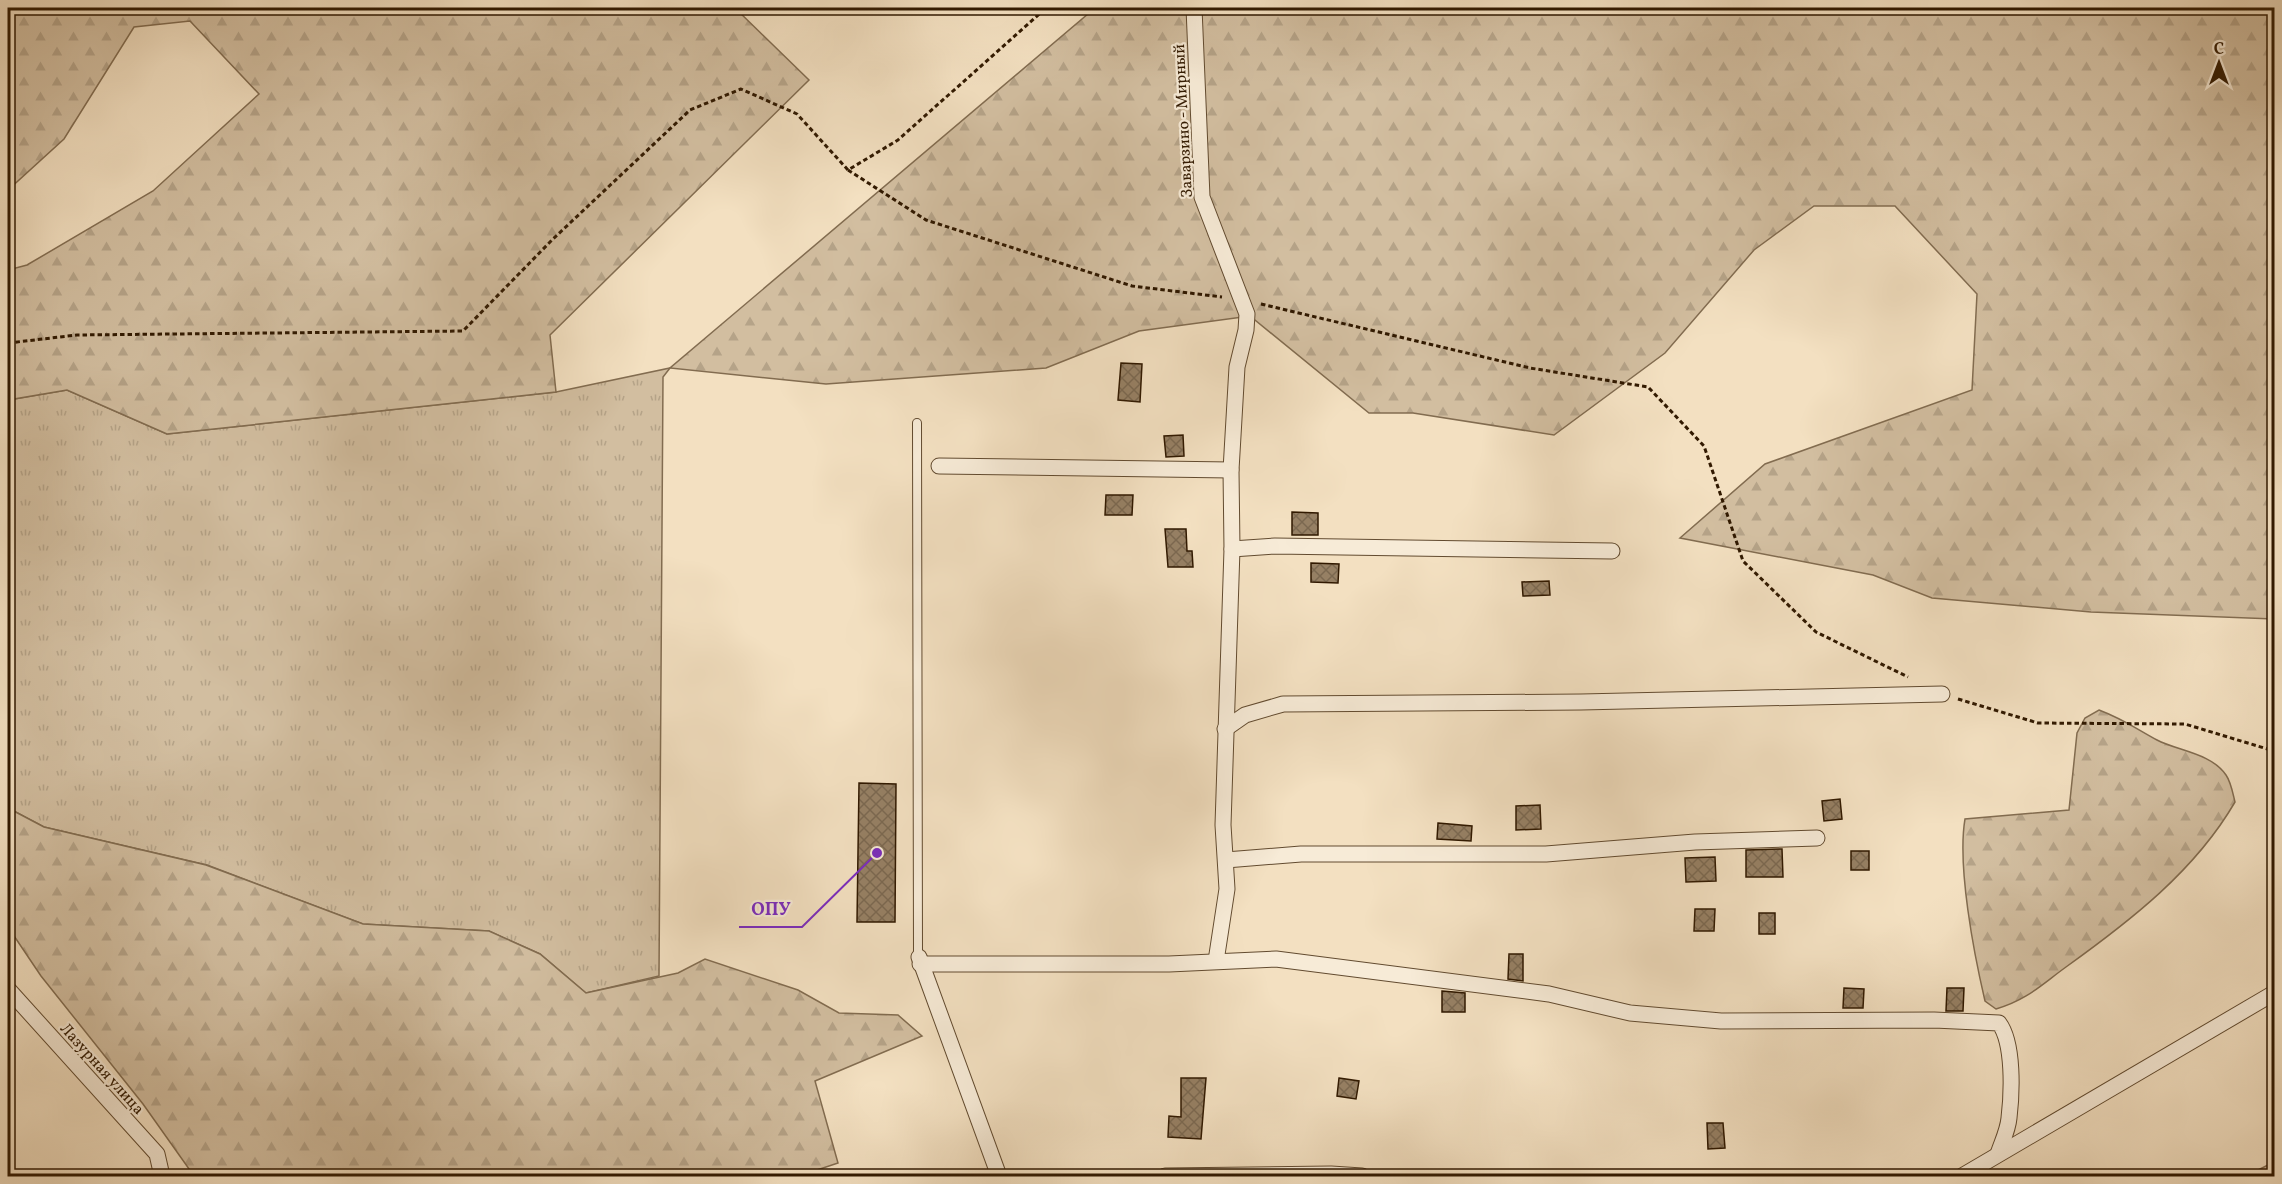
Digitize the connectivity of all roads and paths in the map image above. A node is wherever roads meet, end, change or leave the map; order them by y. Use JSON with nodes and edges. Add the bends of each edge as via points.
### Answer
{"nodes":[{"id":1,"x":1046,"y":8,"type":"edge"},
{"id":2,"x":1194,"y":8,"type":"edge"},
{"id":3,"x":848,"y":170,"type":"junction"},
{"id":4,"x":1241,"y":299,"type":"junction"},
{"id":5,"x":8,"y":343,"type":"edge"},
{"id":6,"x":917,"y":423,"type":"dead end"},
{"id":7,"x":939,"y":466,"type":"dead end"},
{"id":8,"x":1231,"y":470,"type":"junction"},
{"id":9,"x":1232,"y":549,"type":"junction"},
{"id":10,"x":1612,"y":551,"type":"dead end"},
{"id":11,"x":1911,"y":679,"type":"dead end"},
{"id":12,"x":1942,"y":694,"type":"joint"},
{"id":13,"x":1225,"y":729,"type":"junction"},
{"id":14,"x":2274,"y":751,"type":"edge"},
{"id":15,"x":1817,"y":838,"type":"dead end"},
{"id":16,"x":1226,"y":860,"type":"junction"},
{"id":17,"x":919,"y":960,"type":"junction"},
{"id":18,"x":1216,"y":961,"type":"junction"},
{"id":19,"x":8,"y":989,"type":"edge"},
{"id":20,"x":2274,"y":993,"type":"edge"},
{"id":21,"x":1998,"y":1154,"type":"junction"},
{"id":22,"x":162,"y":1176,"type":"edge"},
{"id":23,"x":999,"y":1176,"type":"edge"},
{"id":24,"x":1165,"y":1176,"type":"edge"},
{"id":25,"x":1362,"y":1176,"type":"edge"},
{"id":26,"x":1962,"y":1176,"type":"edge"}],
"edges":[{"from":1,"to":3,"type":"path","via":[[898,140]]},
{"from":2,"to":4,"type":"street","name":"Заварзино - Мирный","via":[[1202,198]]},
{"from":3,"to":4,"type":"path","via":[[926,220],[1132,286]]},
{"from":3,"to":5,"type":"path","via":[[797,114],[741,89],[690,110],[553,239],[463,331],[77,335]]},
{"from":4,"to":8,"type":"street","name":"Заварзино - Мирный","via":[[1247,314],[1237,367]]},
{"from":4,"to":11,"type":"path","via":[[1530,368],[1648,387],[1704,446],[1743,561],[1816,632]]},
{"from":6,"to":17,"type":"lane"},
{"from":7,"to":8,"type":"street"},
{"from":8,"to":9,"type":"street","name":"Заварзино - Мирный"},
{"from":9,"to":10,"type":"street","via":[[1275,546]]},
{"from":9,"to":13,"type":"street","name":"Заварзино - Мирный"},
{"from":12,"to":13,"type":"street","via":[[1284,705],[1245,715]]},
{"from":12,"to":14,"type":"path","via":[[2038,723],[2185,723]]},
{"from":13,"to":16,"type":"street","name":"Заварзино - Мирный"},
{"from":15,"to":16,"type":"street","via":[[1695,842],[1546,854],[1301,854]]},
{"from":16,"to":18,"type":"street","name":"Заварзино - Мирный","via":[[1227,889]]},
{"from":17,"to":18,"type":"street","via":[[1169,964]]},
{"from":17,"to":23,"type":"street"},
{"from":18,"to":21,"type":"street","via":[[1276,959],[1549,994],[1630,1013],[1721,1021],[1999,1023],[2007,1039],[2011,1085],[2009,1120]]},
{"from":19,"to":22,"type":"street","name":"Лазурная улица","via":[[157,1154]]},
{"from":20,"to":21,"type":"street"},
{"from":21,"to":26,"type":"street"},
{"from":24,"to":25,"type":"street"}]}
